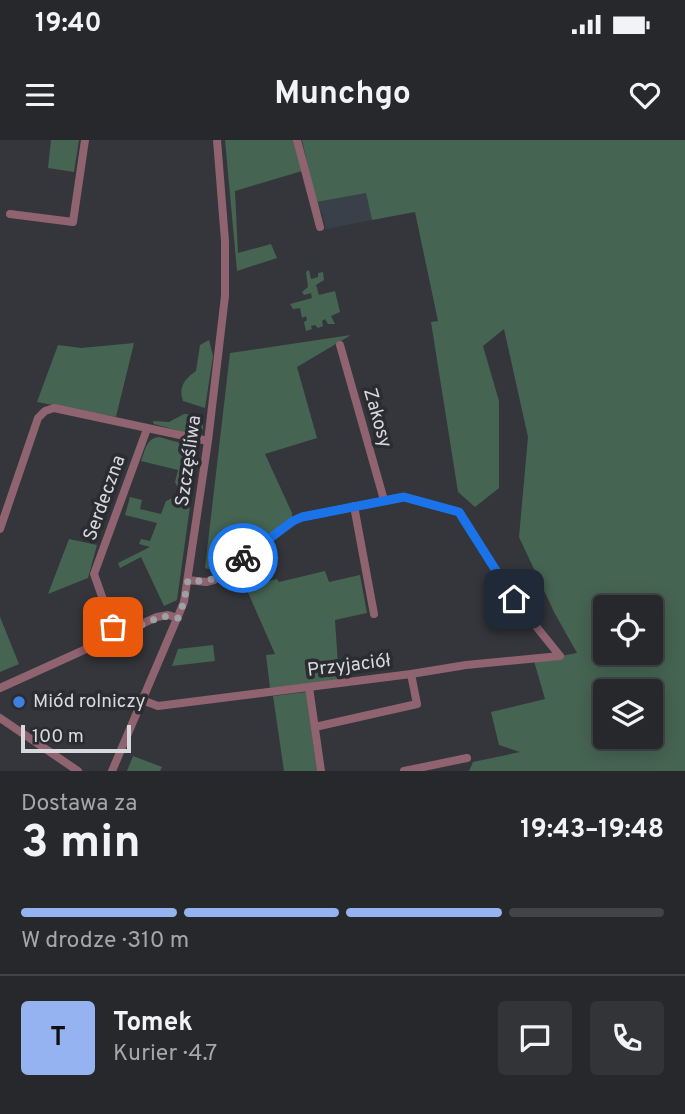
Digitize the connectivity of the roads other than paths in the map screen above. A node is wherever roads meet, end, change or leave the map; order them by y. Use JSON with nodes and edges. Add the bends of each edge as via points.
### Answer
{"nodes":[{"id":1,"x":85,"y":140,"type":"edge"},
{"id":2,"x":217,"y":140,"type":"edge"},
{"id":3,"x":297,"y":140,"type":"edge"},
{"id":4,"x":10,"y":214,"type":"dead end"},
{"id":5,"x":320,"y":227,"type":"dead end"},
{"id":6,"x":340,"y":345,"type":"dead end"},
{"id":7,"x":147,"y":429,"type":"junction"},
{"id":8,"x":208,"y":441,"type":"junction"},
{"id":9,"x":384,"y":500,"type":"junction"},
{"id":10,"x":354,"y":506,"type":"junction"},
{"id":11,"x":0,"y":528,"type":"edge"},
{"id":12,"x":188,"y":580,"type":"junction"},
{"id":13,"x":374,"y":614,"type":"dead end"},
{"id":14,"x":178,"y":618,"type":"junction"},
{"id":15,"x":116,"y":636,"type":"junction"},
{"id":16,"x":411,"y":674,"type":"junction"},
{"id":17,"x":309,"y":687,"type":"junction"},
{"id":18,"x":0,"y":688,"type":"edge"},
{"id":19,"x":142,"y":700,"type":"junction"},
{"id":20,"x":0,"y":718,"type":"edge"},
{"id":21,"x":315,"y":727,"type":"junction"},
{"id":22,"x":467,"y":758,"type":"dead end"},
{"id":23,"x":78,"y":771,"type":"edge"},
{"id":24,"x":112,"y":771,"type":"edge"},
{"id":25,"x":321,"y":771,"type":"edge"},
{"id":26,"x":404,"y":771,"type":"edge"}],
"edges":[{"from":1,"to":4,"type":"street","via":[[73,225]]},
{"from":2,"to":8,"type":"street","name":"Szczęśliwa","via":[[226,282]]},
{"from":3,"to":5,"type":"street"},
{"from":6,"to":9,"type":"street","name":"Zakosy"},
{"from":7,"to":8,"type":"street"},
{"from":7,"to":11,"type":"street","via":[[54,408],[45,411],[38,418]]},
{"from":7,"to":15,"type":"street","name":"Serdeczna","via":[[94,574]]},
{"from":8,"to":12,"type":"street","name":"Szczęśliwa"},
{"from":9,"to":10,"type":"street"},
{"from":9,"to":16,"type":"street","name":"Przyjaciół","via":[[404,497],[459,512],[514,599],[560,656]]},
{"from":10,"to":12,"type":"street","via":[[293,521],[214,580]]},
{"from":10,"to":13,"type":"street"},
{"from":12,"to":14,"type":"street","name":"Szczęśliwa"},
{"from":14,"to":15,"type":"street","via":[[162,616]]},
{"from":14,"to":19,"type":"street","name":"Szczęśliwa"},
{"from":15,"to":18,"type":"street"},
{"from":16,"to":17,"type":"street","name":"Przyjaciół"},
{"from":16,"to":21,"type":"street","via":[[417,704]]},
{"from":17,"to":19,"type":"street","name":"Przyjaciół","via":[[158,705]]},
{"from":17,"to":21,"type":"street"},
{"from":19,"to":24,"type":"street","name":"Szczęśliwa"},
{"from":20,"to":23,"type":"street"},
{"from":21,"to":25,"type":"street"},
{"from":22,"to":26,"type":"street"}]}
